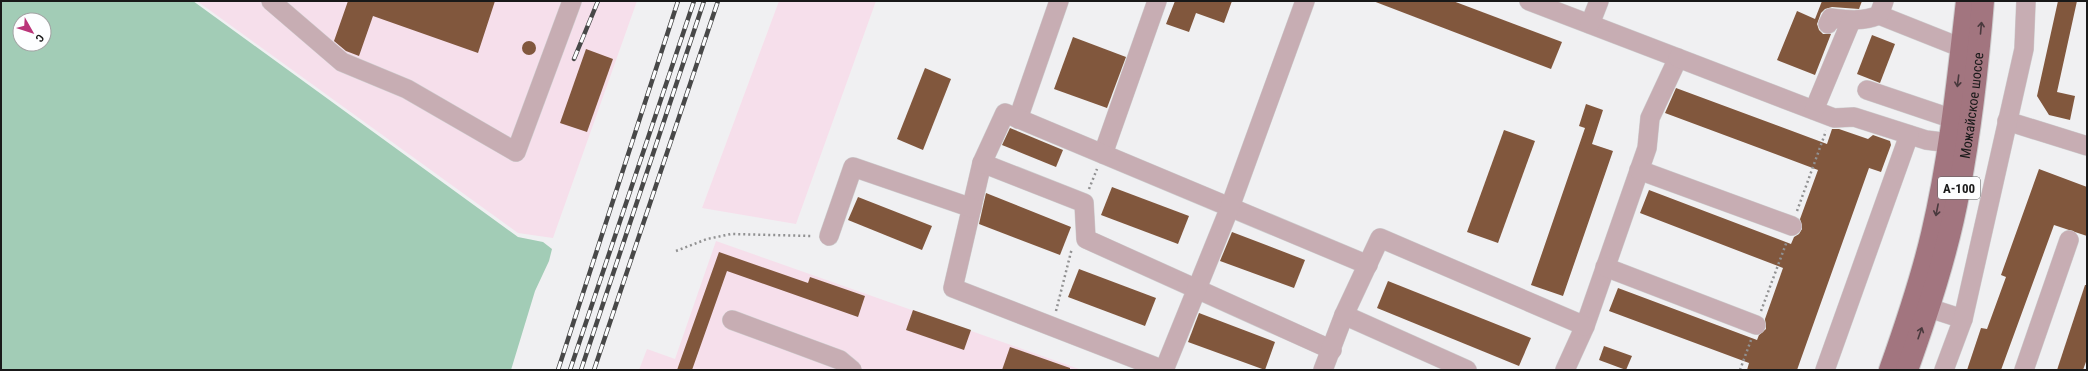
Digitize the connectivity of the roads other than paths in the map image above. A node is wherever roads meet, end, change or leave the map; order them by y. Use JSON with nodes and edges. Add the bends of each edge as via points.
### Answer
{"nodes":[{"id":1,"x":271,"y":1,"type":"edge"},
{"id":2,"x":572,"y":1,"type":"edge"},
{"id":3,"x":1059,"y":1,"type":"edge"},
{"id":4,"x":1157,"y":1,"type":"edge"},
{"id":5,"x":1305,"y":1,"type":"edge"},
{"id":6,"x":1529,"y":1,"type":"edge"},
{"id":7,"x":1599,"y":1,"type":"edge"},
{"id":8,"x":1967,"y":1,"type":"edge"},
{"id":9,"x":1983,"y":1,"type":"edge"},
{"id":10,"x":2026,"y":1,"type":"edge"},
{"id":11,"x":1881,"y":8,"type":"edge"},
{"id":12,"x":1851,"y":21,"type":"junction"},
{"id":13,"x":1590,"y":24,"type":"junction"},
{"id":14,"x":1828,"y":24,"type":"dead end"},
{"id":15,"x":1962,"y":48,"type":"junction"},
{"id":16,"x":1678,"y":58,"type":"junction"},
{"id":17,"x":1867,"y":90,"type":"dead end"},
{"id":18,"x":1822,"y":113,"type":"junction"},
{"id":19,"x":1018,"y":119,"type":"junction"},
{"id":20,"x":1953,"y":119,"type":"junction"},
{"id":21,"x":2007,"y":121,"type":"junction"},
{"id":22,"x":1909,"y":135,"type":"junction"},
{"id":23,"x":1950,"y":143,"type":"junction"},
{"id":24,"x":2087,"y":146,"type":"edge"},
{"id":25,"x":1103,"y":154,"type":"junction"},
{"id":26,"x":982,"y":163,"type":"junction"},
{"id":27,"x":1639,"y":170,"type":"junction"},
{"id":28,"x":1230,"y":207,"type":"junction"},
{"id":29,"x":972,"y":208,"type":"junction"},
{"id":30,"x":1792,"y":226,"type":"road end"},
{"id":31,"x":829,"y":236,"type":"road end"},
{"id":32,"x":2069,"y":240,"type":"dead end"},
{"id":33,"x":1368,"y":265,"type":"junction"},
{"id":34,"x":1605,"y":267,"type":"junction"},
{"id":35,"x":1197,"y":289,"type":"junction"},
{"id":36,"x":1929,"y":308,"type":"junction"},
{"id":37,"x":1344,"y":315,"type":"junction"},
{"id":38,"x":1963,"y":319,"type":"junction"},
{"id":39,"x":732,"y":320,"type":"dead end"},
{"id":40,"x":1756,"y":325,"type":"road end"},
{"id":41,"x":1585,"y":326,"type":"junction"},
{"id":42,"x":1332,"y":350,"type":"junction"},
{"id":43,"x":852,"y":370,"type":"edge"},
{"id":44,"x":1164,"y":370,"type":"edge"},
{"id":45,"x":1323,"y":370,"type":"edge"},
{"id":46,"x":1467,"y":370,"type":"edge"},
{"id":47,"x":1565,"y":370,"type":"edge"},
{"id":48,"x":1825,"y":370,"type":"edge"},
{"id":49,"x":1890,"y":370,"type":"edge"},
{"id":50,"x":1907,"y":370,"type":"edge"},
{"id":51,"x":1944,"y":370,"type":"edge"},
{"id":52,"x":2024,"y":370,"type":"edge"}],
"edges":[{"from":1,"to":2,"type":"street","via":[[342,62],[407,89],[516,152]]},
{"from":3,"to":19,"type":"street"},
{"from":4,"to":25,"type":"street"},
{"from":5,"to":28,"type":"street"},
{"from":6,"to":13,"type":"street"},
{"from":7,"to":13,"type":"street"},
{"from":8,"to":15,"type":"main road","name":"Можайское шоссе","number":"А-100"},
{"from":36,"to":9,"type":"main road","name":"Можайское шоссе","number":"А-100","one_way":true,"via":[[1949,237],[1968,142]]},
{"from":10,"to":21,"type":"street","via":[[2024,49]]},
{"from":11,"to":12,"type":"street","via":[[1868,20]]},
{"from":11,"to":15,"type":"street"},
{"from":12,"to":14,"type":"street","via":[[1831,18]]},
{"from":12,"to":18,"type":"street"},
{"from":13,"to":16,"type":"street"},
{"from":15,"to":20,"type":"main road","name":"Можайское шоссе","number":"А-100","one_way":true},
{"from":16,"to":18,"type":"street"},
{"from":16,"to":27,"type":"street","via":[[1650,118],[1647,148]]},
{"from":17,"to":20,"type":"street"},
{"from":18,"to":22,"type":"street","via":[[1854,117]]},
{"from":19,"to":25,"type":"street"},
{"from":19,"to":26,"type":"street","via":[[1005,113]]},
{"from":20,"to":23,"type":"main road","name":"Можайское шоссе","number":"А-100"},
{"from":21,"to":24,"type":"street"},
{"from":21,"to":38,"type":"street"},
{"from":22,"to":23,"type":"street"},
{"from":22,"to":48,"type":"street"},
{"from":23,"to":49,"type":"main road","name":"Можайское шоссе","number":"А-100","one_way":true,"via":[[1920,282]]},
{"from":25,"to":28,"type":"street"},
{"from":26,"to":29,"type":"street"},
{"from":26,"to":35,"type":"street","via":[[1084,203],[1086,239]]},
{"from":27,"to":30,"type":"street"},
{"from":27,"to":34,"type":"street"},
{"from":28,"to":33,"type":"street"},
{"from":28,"to":35,"type":"street"},
{"from":29,"to":31,"type":"street","via":[[853,168]]},
{"from":29,"to":44,"type":"street","via":[[953,288]]},
{"from":32,"to":52,"type":"street"},
{"from":33,"to":37,"type":"street"},
{"from":33,"to":41,"type":"street","via":[[1380,238]]},
{"from":34,"to":40,"type":"street"},
{"from":34,"to":41,"type":"street"},
{"from":35,"to":42,"type":"street"},
{"from":35,"to":44,"type":"street"},
{"from":36,"to":38,"type":"street"},
{"from":50,"to":36,"type":"main road","name":"Можайское шоссе","number":"А-100","one_way":true},
{"from":37,"to":42,"type":"street"},
{"from":37,"to":46,"type":"street"},
{"from":38,"to":51,"type":"street"},
{"from":39,"to":43,"type":"street","via":[[840,360]]},
{"from":41,"to":47,"type":"street"},
{"from":42,"to":45,"type":"street"}]}
